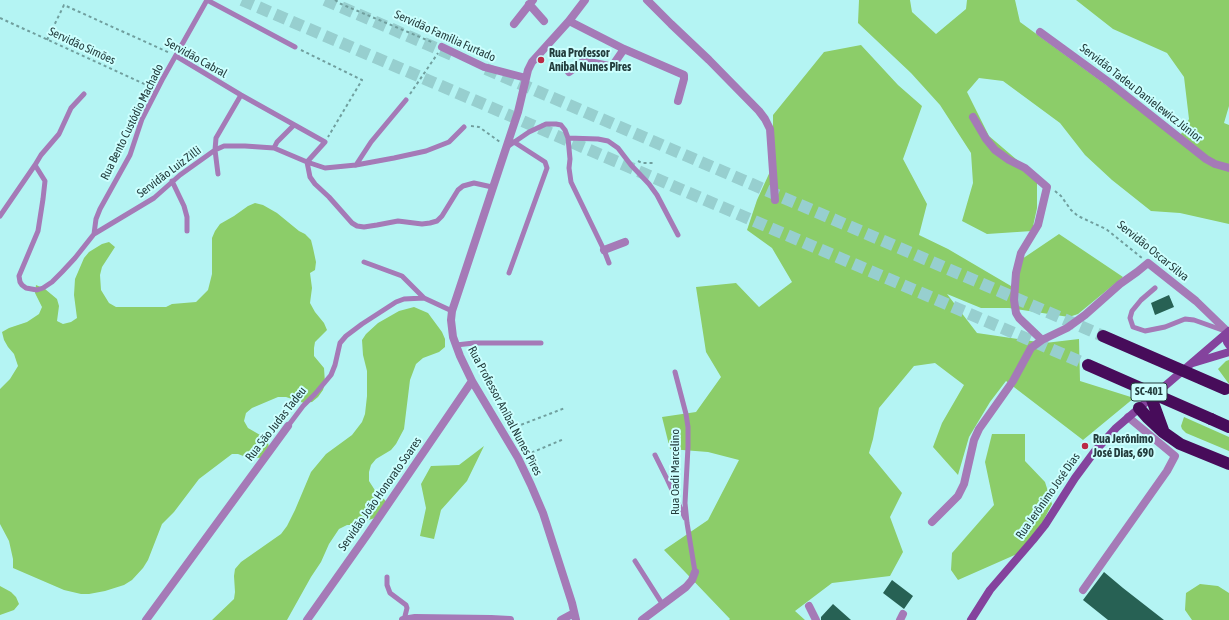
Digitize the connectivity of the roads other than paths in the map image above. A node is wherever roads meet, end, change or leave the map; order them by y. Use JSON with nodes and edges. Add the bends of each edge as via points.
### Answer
{"nodes":[{"id":1,"x":207,"y":0,"type":"edge"},
{"id":2,"x":585,"y":0,"type":"edge"},
{"id":3,"x":647,"y":0,"type":"edge"},
{"id":4,"x":531,"y":2,"type":"edge"},
{"id":5,"x":569,"y":21,"type":"junction"},
{"id":6,"x":544,"y":22,"type":"dead end"},
{"id":7,"x":514,"y":24,"type":"dead end"},
{"id":8,"x":1040,"y":32,"type":"dead end"},
{"id":9,"x":295,"y":47,"type":"road end"},
{"id":10,"x":442,"y":47,"type":"road end"},
{"id":11,"x":624,"y":49,"type":"junction"},
{"id":12,"x":176,"y":56,"type":"junction"},
{"id":13,"x":569,"y":72,"type":"dead end"},
{"id":14,"x":526,"y":78,"type":"junction"},
{"id":15,"x":84,"y":94,"type":"dead end"},
{"id":16,"x":241,"y":95,"type":"junction"},
{"id":17,"x":406,"y":100,"type":"road end"},
{"id":18,"x":678,"y":101,"type":"dead end"},
{"id":19,"x":973,"y":117,"type":"dead end"},
{"id":20,"x":294,"y":125,"type":"junction"},
{"id":21,"x":464,"y":127,"type":"road end"},
{"id":22,"x":568,"y":138,"type":"junction"},
{"id":23,"x":514,"y":142,"type":"junction"},
{"id":24,"x":507,"y":147,"type":"junction"},
{"id":25,"x":274,"y":148,"type":"junction"},
{"id":26,"x":215,"y":150,"type":"junction"},
{"id":27,"x":307,"y":162,"type":"junction"},
{"id":28,"x":35,"y":165,"type":"junction"},
{"id":29,"x":356,"y":165,"type":"junction"},
{"id":30,"x":1229,"y":168,"type":"edge"},
{"id":31,"x":218,"y":174,"type":"dead end"},
{"id":32,"x":172,"y":181,"type":"junction"},
{"id":33,"x":492,"y":187,"type":"junction"},
{"id":34,"x":775,"y":200,"type":"dead end"},
{"id":35,"x":0,"y":216,"type":"edge"},
{"id":36,"x":187,"y":231,"type":"dead end"},
{"id":37,"x":94,"y":234,"type":"junction"},
{"id":38,"x":678,"y":235,"type":"dead end"},
{"id":39,"x":625,"y":242,"type":"dead end"},
{"id":40,"x":604,"y":250,"type":"junction"},
{"id":41,"x":364,"y":262,"type":"dead end"},
{"id":42,"x":609,"y":263,"type":"dead end"},
{"id":43,"x":509,"y":273,"type":"dead end"},
{"id":44,"x":1155,"y":288,"type":"dead end"},
{"id":45,"x":424,"y":298,"type":"junction"},
{"id":46,"x":452,"y":311,"type":"junction"},
{"id":47,"x":1229,"y":331,"type":"edge"},
{"id":48,"x":1103,"y":336,"type":"tunnel mouth"},
{"id":49,"x":1042,"y":340,"type":"junction"},
{"id":50,"x":541,"y":343,"type":"dead end"},
{"id":51,"x":456,"y":345,"type":"junction"},
{"id":52,"x":1229,"y":345,"type":"edge"},
{"id":53,"x":1229,"y":352,"type":"edge"},
{"id":54,"x":1088,"y":365,"type":"tunnel mouth"},
{"id":55,"x":1189,"y":365,"type":"junction"},
{"id":56,"x":675,"y":372,"type":"dead end"},
{"id":57,"x":472,"y":381,"type":"junction"},
{"id":58,"x":1227,"y":389,"type":"edge"},
{"id":59,"x":1151,"y":397,"type":"junction"},
{"id":60,"x":1139,"y":408,"type":"junction"},
{"id":61,"x":1128,"y":417,"type":"junction"},
{"id":62,"x":288,"y":426,"type":"joint"},
{"id":63,"x":1229,"y":427,"type":"edge"},
{"id":64,"x":1163,"y":432,"type":"junction"},
{"id":65,"x":1180,"y":444,"type":"junction"},
{"id":66,"x":654,"y":455,"type":"dead end"},
{"id":67,"x":1175,"y":456,"type":"junction"},
{"id":68,"x":1229,"y":464,"type":"edge"},
{"id":69,"x":932,"y":522,"type":"dead end"},
{"id":70,"x":687,"y":523,"type":"junction"},
{"id":71,"x":635,"y":562,"type":"dead end"},
{"id":72,"x":695,"y":572,"type":"joint"},
{"id":73,"x":387,"y":578,"type":"dead end"},
{"id":74,"x":1083,"y":590,"type":"dead end"},
{"id":75,"x":663,"y":605,"type":"junction"},
{"id":76,"x":809,"y":606,"type":"dead end"},
{"id":77,"x":575,"y":617,"type":"edge"},
{"id":78,"x":146,"y":620,"type":"edge"},
{"id":79,"x":307,"y":620,"type":"edge"},
{"id":80,"x":404,"y":620,"type":"edge"},
{"id":81,"x":510,"y":620,"type":"edge"},
{"id":82,"x":561,"y":620,"type":"edge"},
{"id":83,"x":642,"y":620,"type":"edge"},
{"id":84,"x":816,"y":620,"type":"edge"},
{"id":85,"x":971,"y":620,"type":"edge"}],
"edges":[{"from":1,"to":9,"type":"lane","name":"Rua Bento Custódio Machado"},
{"from":1,"to":12,"type":"lane","name":"Rua Bento Custódio Machado"},
{"from":2,"to":5,"type":"street","name":"Rua Professor Aníbal Nunes Pires"},
{"from":3,"to":34,"type":"street","via":[[765,119],[770,129]]},
{"from":4,"to":6,"type":"street"},
{"from":4,"to":7,"type":"street"},
{"from":5,"to":11,"type":"street"},
{"from":5,"to":14,"type":"street","name":"Rua Professor Aníbal Nunes Pires","via":[[532,62]]},
{"from":8,"to":30,"type":"street","name":"Servidão Tadeu Danielewicz Júnior","via":[[1110,83],[1206,159]]},
{"from":10,"to":14,"type":"street","name":"Servidão Família Furtado","via":[[484,67]]},
{"from":11,"to":13,"type":"street","via":[[613,65],[584,61]]},
{"from":11,"to":18,"type":"street","via":[[684,76]]},
{"from":12,"to":16,"type":"lane","name":"Servidão Cabral"},
{"from":12,"to":37,"type":"lane","name":"Rua Bento Custódio Machado","via":[[142,119],[130,155],[100,209]]},
{"from":14,"to":24,"type":"street","name":"Rua Professor Aníbal Nunes Pires"},
{"from":15,"to":28,"type":"lane","via":[[71,108],[59,134],[40,155]]},
{"from":16,"to":20,"type":"lane","name":"Servidão Cabral"},
{"from":16,"to":26,"type":"lane","via":[[216,138]]},
{"from":17,"to":29,"type":"lane","via":[[371,142]]},
{"from":19,"to":49,"type":"street","via":[[995,150],[1025,168],[1047,187],[1038,225],[1022,253],[1016,273],[1014,300],[1019,318]]},
{"from":20,"to":25,"type":"lane"},
{"from":20,"to":27,"type":"lane","name":"Servidão Cabral","via":[[325,142]]},
{"from":21,"to":29,"type":"lane","name":"Servidão Luiz Zilli","via":[[449,142],[426,151]]},
{"from":22,"to":23,"type":"lane","via":[[561,125],[551,123],[529,132]]},
{"from":22,"to":38,"type":"lane","via":[[598,139],[608,141],[618,148],[657,195]]},
{"from":22,"to":40,"type":"lane","via":[[571,182]]},
{"from":23,"to":24,"type":"lane"},
{"from":23,"to":43,"type":"lane","via":[[545,162],[547,168]]},
{"from":24,"to":33,"type":"street","name":"Rua Professor Aníbal Nunes Pires"},
{"from":25,"to":26,"type":"lane","name":"Servidão Luiz Zilli","via":[[224,146]]},
{"from":25,"to":27,"type":"lane","name":"Servidão Luiz Zilli"},
{"from":26,"to":31,"type":"lane"},
{"from":26,"to":32,"type":"lane","name":"Servidão Luiz Zilli"},
{"from":27,"to":29,"type":"lane","name":"Servidão Luiz Zilli","via":[[325,168]]},
{"from":27,"to":33,"type":"lane","via":[[310,177],[315,184],[352,224],[364,227],[398,221],[422,224],[437,221],[463,186],[474,183]]},
{"from":28,"to":35,"type":"lane"},
{"from":28,"to":37,"type":"lane","name":"Servidão Luiz Zilli","via":[[45,181],[44,193],[38,231],[19,276],[22,285],[32,290],[43,288],[62,272]]},
{"from":32,"to":36,"type":"lane","via":[[184,206]]},
{"from":32,"to":37,"type":"lane","name":"Servidão Luiz Zilli","via":[[154,198]]},
{"from":33,"to":46,"type":"street","name":"Rua Professor Aníbal Nunes Pires"},
{"from":39,"to":40,"type":"street"},
{"from":40,"to":42,"type":"lane"},
{"from":41,"to":45,"type":"lane","via":[[402,276]]},
{"from":44,"to":47,"type":"lane","via":[[1132,311],[1130,318],[1133,327],[1145,331],[1185,319]]},
{"from":45,"to":46,"type":"lane","name":"Rua São Judas Tadeu"},
{"from":45,"to":62,"type":"lane","name":"Rua São Judas Tadeu","via":[[404,298],[346,336],[340,343],[331,374]]},
{"from":46,"to":51,"type":"street","name":"Rua Professor Aníbal Nunes Pires","via":[[452,329]]},
{"from":47,"to":49,"type":"street","name":"Servidão Oscar Silva","via":[[1148,263],[1085,316]]},
{"from":47,"to":52,"type":"main road","via":[[1226,337]]},
{"from":47,"to":55,"type":"main road","name":"Rua Jerônimo José Dias"},
{"from":48,"to":58,"type":"highway","number":"SC-401","bridge":true},
{"from":49,"to":69,"type":"street","via":[[1031,348],[1013,381],[979,429],[964,484],[958,496]]},
{"from":50,"to":51,"type":"lane"},
{"from":51,"to":57,"type":"street","name":"Rua Professor Aníbal Nunes Pires"},
{"from":53,"to":55,"type":"main road"},
{"from":54,"to":63,"type":"highway","number":"SC-401","bridge":true},
{"from":55,"to":59,"type":"main road","name":"Rua Jerônimo José Dias"},
{"from":56,"to":70,"type":"lane","name":"Rua Oadi Marcelino","via":[[688,427],[685,503]]},
{"from":57,"to":77,"type":"street","name":"Rua Professor Aníbal Nunes Pires","via":[[518,458],[543,513]]},
{"from":57,"to":79,"type":"street","name":"Servidão João Honorato Soares"},
{"from":59,"to":60,"type":"main road","name":"Rua Jerônimo José Dias"},
{"from":59,"to":64,"type":"highway"},
{"from":60,"to":61,"type":"main road","name":"Rua Jerônimo José Dias"},
{"from":60,"to":64,"type":"highway"},
{"from":61,"to":67,"type":"street"},
{"from":61,"to":85,"type":"main road","name":"Rua Jerônimo José Dias","via":[[1095,451],[1045,525],[990,590]]},
{"from":62,"to":78,"type":"street","name":"Rua São Judas Tadeu"},
{"from":64,"to":65,"type":"highway"},
{"from":65,"to":67,"type":"street"},
{"from":65,"to":68,"type":"highway"},
{"from":66,"to":70,"type":"lane","via":[[668,479]]},
{"from":67,"to":74,"type":"street"},
{"from":70,"to":72,"type":"lane","name":"Rua Oadi Marcelino"},
{"from":71,"to":75,"type":"lane"},
{"from":72,"to":75,"type":"street","name":"Rua Oadi Marcelino","via":[[686,587]]},
{"from":73,"to":80,"type":"lane","via":[[390,593],[406,605]]},
{"from":75,"to":83,"type":"street","name":"Rua Oadi Marcelino"},
{"from":76,"to":84,"type":"street"},
{"from":77,"to":82,"type":"street"},
{"from":80,"to":81,"type":"street"}]}
